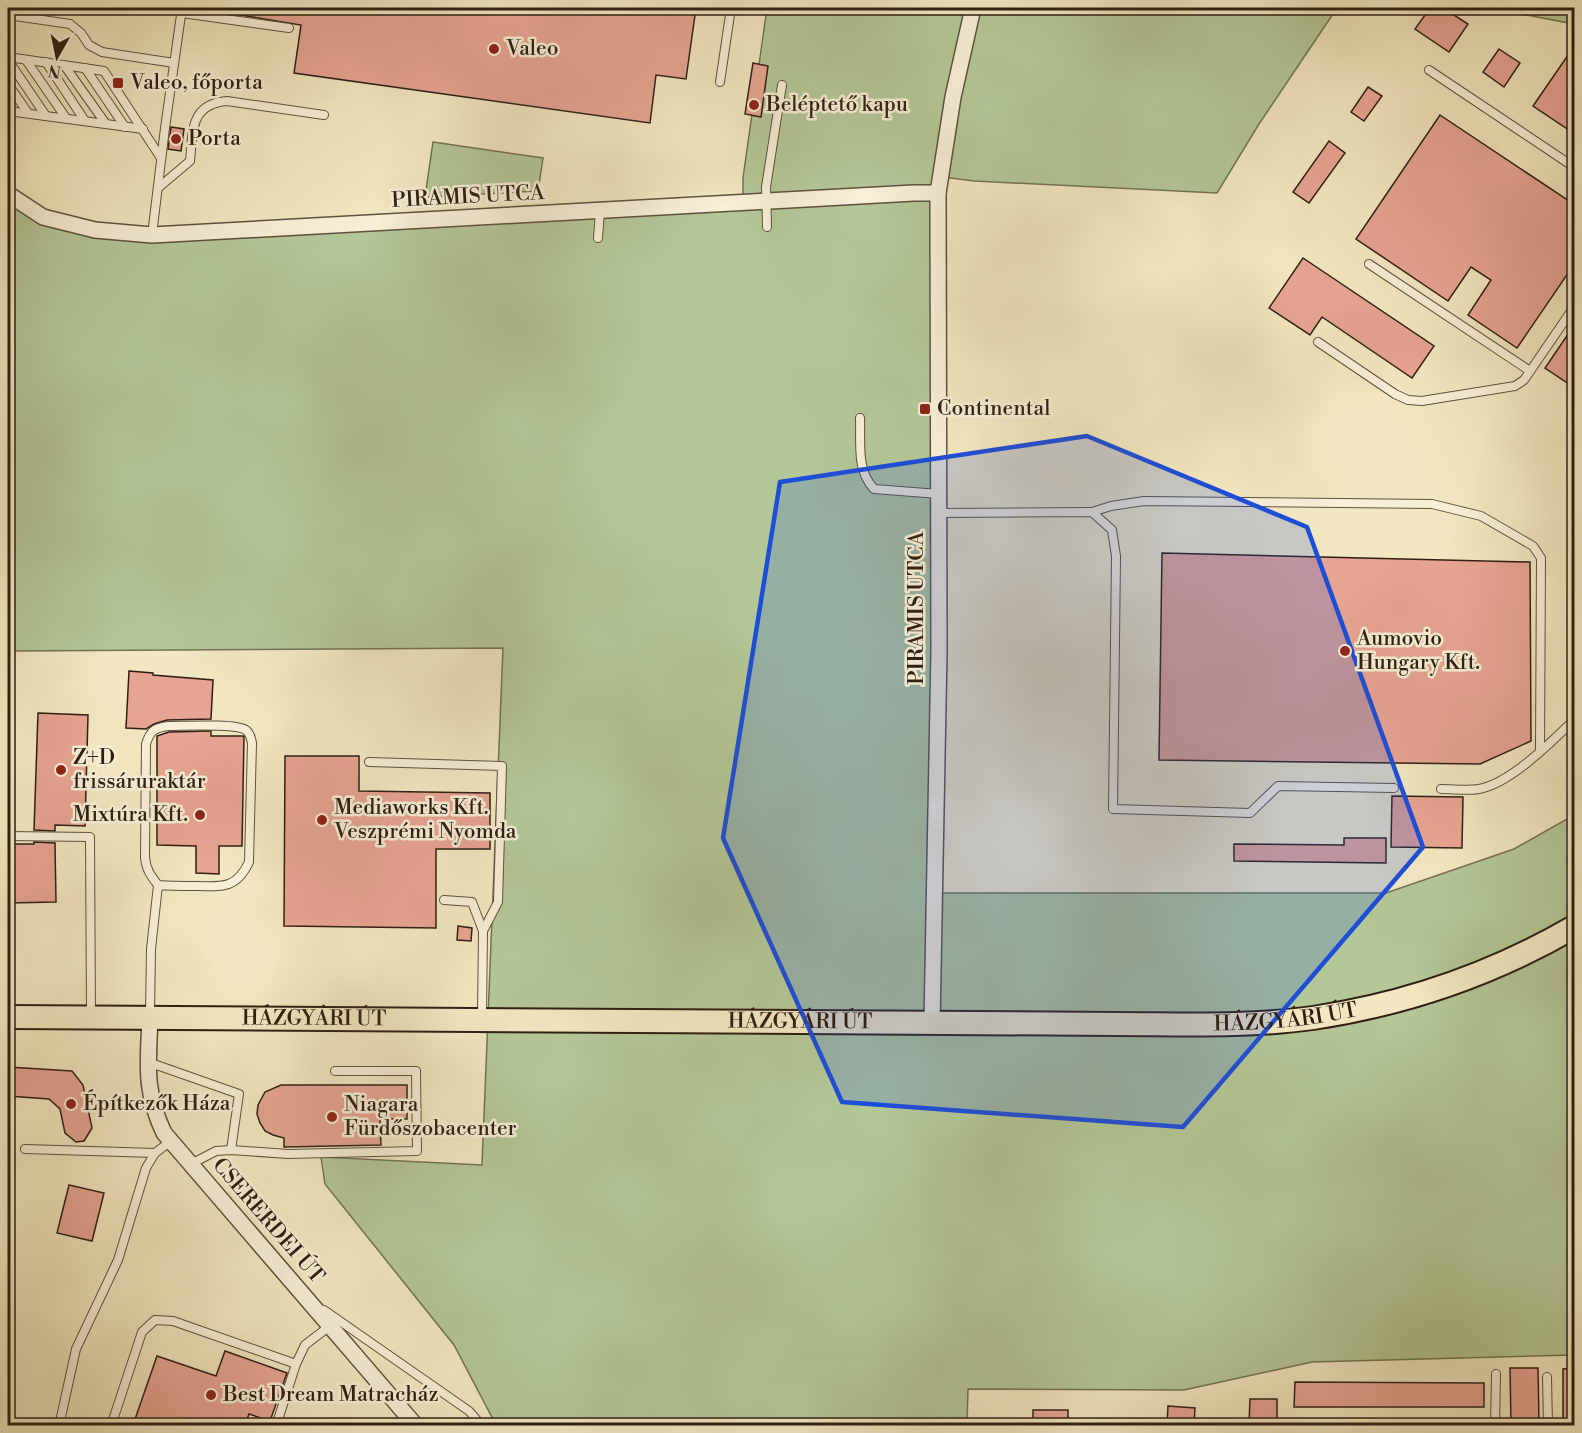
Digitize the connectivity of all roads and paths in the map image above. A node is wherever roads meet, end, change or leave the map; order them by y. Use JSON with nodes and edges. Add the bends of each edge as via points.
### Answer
{"nodes":[{"id":1,"x":731,"y":8,"type":"edge"},
{"id":2,"x":973,"y":8,"type":"edge"},
{"id":3,"x":182,"y":10,"type":"edge"},
{"id":4,"x":8,"y":15,"type":"edge"},
{"id":5,"x":289,"y":28,"type":"dead end"},
{"id":6,"x":8,"y":58,"type":"edge"},
{"id":7,"x":26,"y":60,"type":"junction"},
{"id":8,"x":46,"y":62,"type":"junction"},
{"id":9,"x":174,"y":63,"type":"junction"},
{"id":10,"x":64,"y":65,"type":"junction"},
{"id":11,"x":85,"y":68,"type":"junction"},
{"id":12,"x":1429,"y":70,"type":"dead end"},
{"id":13,"x":720,"y":82,"type":"dead end"},
{"id":14,"x":8,"y":84,"type":"edge"},
{"id":15,"x":782,"y":85,"type":"dead end"},
{"id":16,"x":8,"y":110,"type":"edge"},
{"id":17,"x":28,"y":114,"type":"junction"},
{"id":18,"x":324,"y":115,"type":"dead end"},
{"id":19,"x":46,"y":116,"type":"junction"},
{"id":20,"x":66,"y":118,"type":"junction"},
{"id":21,"x":85,"y":121,"type":"junction"},
{"id":22,"x":106,"y":124,"type":"junction"},
{"id":23,"x":124,"y":126,"type":"junction"},
{"id":24,"x":142,"y":129,"type":"junction"},
{"id":25,"x":161,"y":158,"type":"junction"},
{"id":26,"x":1575,"y":167,"type":"edge"},
{"id":27,"x":158,"y":188,"type":"junction"},
{"id":28,"x":8,"y":194,"type":"edge"},
{"id":29,"x":938,"y":194,"type":"junction"},
{"id":30,"x":765,"y":202,"type":"junction"},
{"id":31,"x":600,"y":211,"type":"junction"},
{"id":32,"x":767,"y":227,"type":"dead end"},
{"id":33,"x":152,"y":235,"type":"junction"},
{"id":34,"x":598,"y":238,"type":"dead end"},
{"id":35,"x":1369,"y":264,"type":"dead end"},
{"id":36,"x":1575,"y":307,"type":"edge"},
{"id":37,"x":1318,"y":342,"type":"dead end"},
{"id":38,"x":1530,"y":371,"type":"junction"},
{"id":39,"x":861,"y":418,"type":"dead end"},
{"id":40,"x":939,"y":494,"type":"junction"},
{"id":41,"x":1092,"y":512,"type":"junction"},
{"id":42,"x":939,"y":513,"type":"junction"},
{"id":43,"x":1575,"y":720,"type":"edge"},
{"id":44,"x":1540,"y":751,"type":"junction"},
{"id":45,"x":369,"y":762,"type":"dead end"},
{"id":46,"x":1394,"y":788,"type":"dead end"},
{"id":47,"x":1441,"y":789,"type":"dead end"},
{"id":48,"x":8,"y":836,"type":"edge"},
{"id":49,"x":158,"y":885,"type":"junction"},
{"id":50,"x":444,"y":900,"type":"dead end"},
{"id":51,"x":1575,"y":927,"type":"edge"},
{"id":52,"x":483,"y":931,"type":"junction"},
{"id":53,"x":8,"y":1017,"type":"edge"},
{"id":54,"x":91,"y":1018,"type":"junction"},
{"id":55,"x":150,"y":1019,"type":"junction"},
{"id":56,"x":482,"y":1021,"type":"junction"},
{"id":57,"x":932,"y":1023,"type":"junction"},
{"id":58,"x":148,"y":1062,"type":"junction"},
{"id":59,"x":335,"y":1071,"type":"dead end"},
{"id":60,"x":171,"y":1141,"type":"junction"},
{"id":61,"x":25,"y":1149,"type":"dead end"},
{"id":62,"x":231,"y":1150,"type":"junction"},
{"id":63,"x":155,"y":1153,"type":"junction"},
{"id":64,"x":191,"y":1164,"type":"junction"},
{"id":65,"x":304,"y":1296,"type":"junction"},
{"id":66,"x":331,"y":1325,"type":"junction"},
{"id":67,"x":297,"y":1364,"type":"junction"},
{"id":68,"x":1496,"y":1374,"type":"dead end"},
{"id":69,"x":1547,"y":1377,"type":"dead end"},
{"id":70,"x":59,"y":1425,"type":"edge"},
{"id":71,"x":111,"y":1425,"type":"edge"},
{"id":72,"x":276,"y":1425,"type":"edge"},
{"id":73,"x":416,"y":1425,"type":"edge"},
{"id":74,"x":482,"y":1425,"type":"edge"},
{"id":75,"x":1495,"y":1425,"type":"edge"},
{"id":76,"x":1548,"y":1425,"type":"edge"}],
"edges":[{"from":1,"to":13,"type":"lane"},
{"from":2,"to":29,"type":"street","name":"PIRAMIS UTCA","via":[[953,97]]},
{"from":3,"to":5,"type":"lane"},
{"from":3,"to":9,"type":"lane"},
{"from":4,"to":9,"type":"lane","via":[[70,24],[89,45],[102,52]]},
{"from":6,"to":7,"type":"lane"},
{"from":6,"to":19,"type":"lane"},
{"from":7,"to":8,"type":"lane"},
{"from":7,"to":20,"type":"lane"},
{"from":8,"to":10,"type":"lane"},
{"from":8,"to":21,"type":"lane"},
{"from":9,"to":25,"type":"lane"},
{"from":10,"to":11,"type":"lane"},
{"from":10,"to":22,"type":"lane"},
{"from":11,"to":23,"type":"lane"},
{"from":11,"to":24,"type":"lane","via":[[104,71]]},
{"from":12,"to":26,"type":"lane"},
{"from":14,"to":17,"type":"lane"},
{"from":15,"to":30,"type":"lane"},
{"from":16,"to":17,"type":"lane"},
{"from":17,"to":19,"type":"lane"},
{"from":18,"to":27,"type":"lane","via":[[213,102],[195,120],[190,161]]},
{"from":19,"to":20,"type":"lane"},
{"from":20,"to":21,"type":"lane"},
{"from":21,"to":22,"type":"lane"},
{"from":22,"to":23,"type":"lane"},
{"from":23,"to":24,"type":"lane"},
{"from":24,"to":25,"type":"lane"},
{"from":25,"to":27,"type":"lane"},
{"from":27,"to":33,"type":"lane"},
{"from":28,"to":33,"type":"street","name":"PIRAMIS UTCA","via":[[43,217],[95,230]]},
{"from":29,"to":30,"type":"street","name":"PIRAMIS UTCA"},
{"from":29,"to":40,"type":"street","name":"PIRAMIS UTCA"},
{"from":30,"to":31,"type":"street","name":"PIRAMIS UTCA"},
{"from":30,"to":32,"type":"lane"},
{"from":31,"to":33,"type":"street","name":"PIRAMIS UTCA"},
{"from":31,"to":34,"type":"lane"},
{"from":35,"to":38,"type":"lane"},
{"from":36,"to":38,"type":"lane"},
{"from":37,"to":38,"type":"lane","via":[[1408,400],[1515,386]]},
{"from":39,"to":40,"type":"lane","via":[[862,469],[874,489]]},
{"from":40,"to":42,"type":"street","name":"PIRAMIS UTCA"},
{"from":41,"to":42,"type":"lane"},
{"from":41,"to":44,"type":"lane","via":[[1144,501],[1432,504],[1481,516],[1533,546],[1541,558]]},
{"from":41,"to":46,"type":"lane","via":[[1112,530],[1116,556],[1113,809],[1250,813],[1278,786]]},
{"from":42,"to":57,"type":"street","name":"PIRAMIS UTCA"},
{"from":43,"to":44,"type":"lane"},
{"from":44,"to":47,"type":"lane","via":[[1500,783],[1478,789]]},
{"from":45,"to":52,"type":"lane","via":[[502,766],[498,902]]},
{"from":48,"to":54,"type":"lane","via":[[90,837]]},
{"from":49,"to":49,"type":"lane","via":[[222,887],[246,870],[252,743],[246,729],[168,726],[150,733],[146,744],[145,858],[149,874]]},
{"from":49,"to":55,"type":"lane","via":[[151,949]]},
{"from":50,"to":52,"type":"lane","via":[[472,902]]},
{"from":51,"to":57,"type":"main road","name":"HÁZGYÁRI ÚT","via":[[1442,989],[1380,1006],[1311,1018],[1246,1023]]},
{"from":52,"to":56,"type":"lane"},
{"from":53,"to":54,"type":"main road","name":"HÁZGYÁRI ÚT"},
{"from":54,"to":55,"type":"main road","name":"HÁZGYÁRI ÚT"},
{"from":55,"to":56,"type":"main road","name":"HÁZGYÁRI ÚT"},
{"from":55,"to":58,"type":"street","name":"CSERERDEI ÚT"},
{"from":56,"to":57,"type":"main road","name":"HÁZGYÁRI ÚT"},
{"from":58,"to":60,"type":"street","name":"CSERERDEI ÚT","via":[[150,1098]]},
{"from":58,"to":62,"type":"lane","via":[[239,1094]]},
{"from":59,"to":62,"type":"lane","via":[[416,1071],[417,1151],[288,1154]]},
{"from":60,"to":63,"type":"lane"},
{"from":60,"to":64,"type":"street","name":"CSERERDEI ÚT"},
{"from":61,"to":63,"type":"lane"},
{"from":62,"to":64,"type":"lane","via":[[216,1150]]},
{"from":63,"to":70,"type":"lane","via":[[146,1168],[118,1260],[76,1349]]},
{"from":64,"to":65,"type":"street","name":"CSERERDEI ÚT"},
{"from":65,"to":66,"type":"street","name":"CSERERDEI ÚT"},
{"from":65,"to":74,"type":"lane","via":[[428,1381]]},
{"from":66,"to":67,"type":"lane","via":[[305,1345]]},
{"from":66,"to":73,"type":"street","name":"CSERERDEI ÚT"},
{"from":67,"to":71,"type":"lane","via":[[173,1321],[154,1320],[142,1332]]},
{"from":67,"to":72,"type":"lane"},
{"from":68,"to":75,"type":"lane"},
{"from":69,"to":76,"type":"lane"}]}
